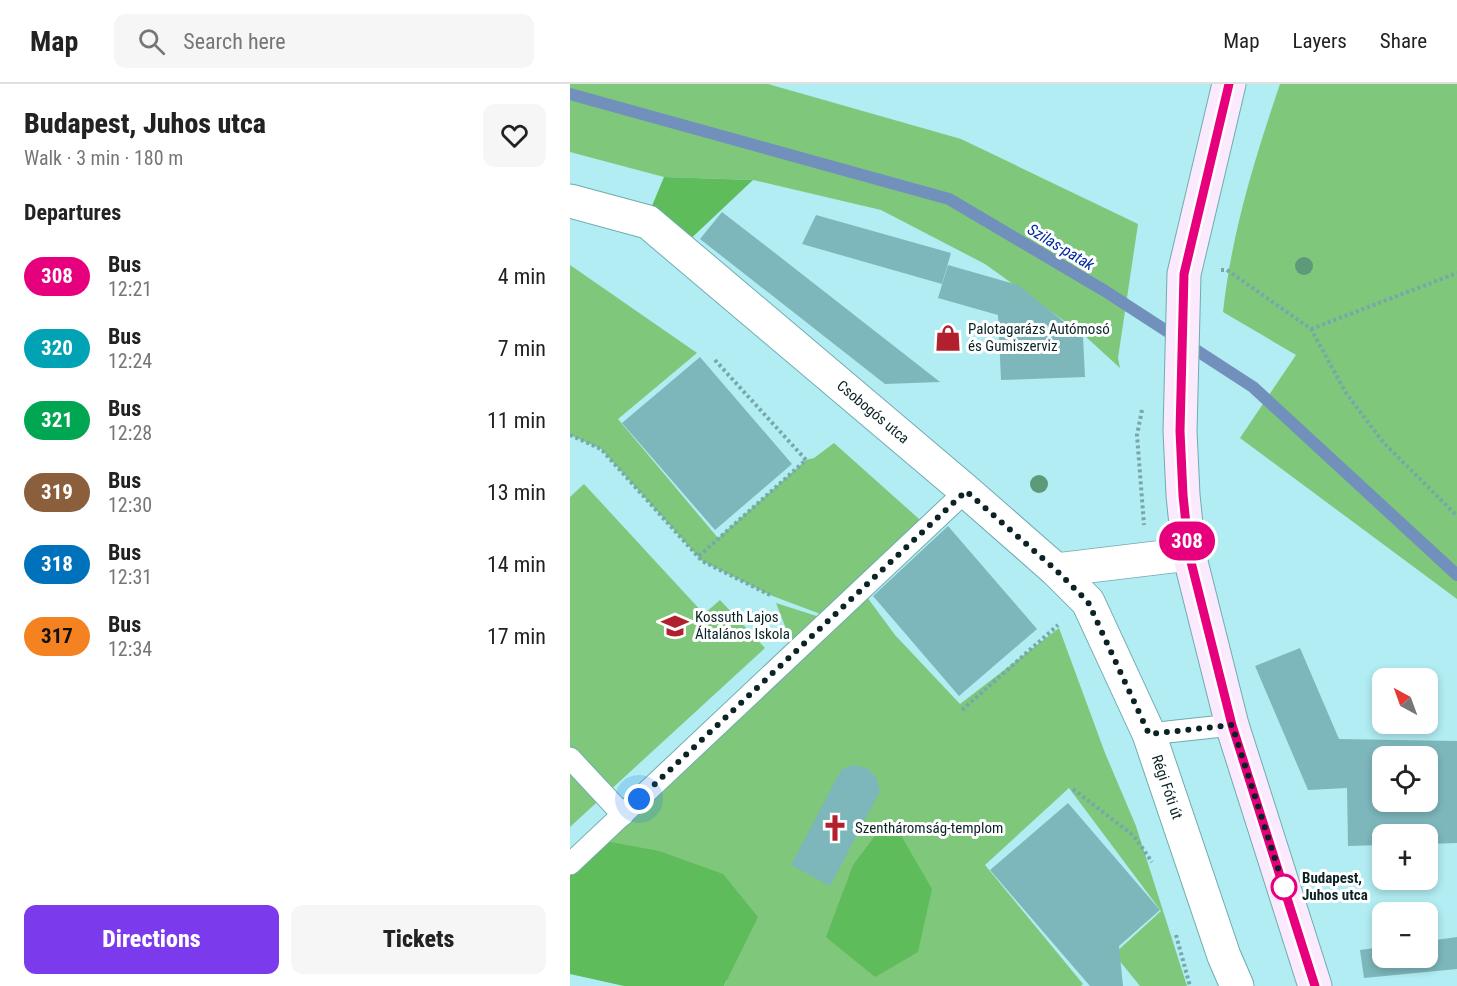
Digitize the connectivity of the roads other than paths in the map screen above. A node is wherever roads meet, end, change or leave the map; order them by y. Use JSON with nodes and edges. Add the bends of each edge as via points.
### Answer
{"nodes":[{"id":1,"x":1229,"y":84,"type":"edge"},
{"id":2,"x":570,"y":201,"type":"edge"},
{"id":3,"x":966,"y":491,"type":"junction"},
{"id":4,"x":1189,"y":554,"type":"junction"},
{"id":5,"x":1056,"y":570,"type":"junction"},
{"id":6,"x":1232,"y":725,"type":"junction"},
{"id":7,"x":1149,"y":734,"type":"junction"},
{"id":8,"x":570,"y":758,"type":"edge"},
{"id":9,"x":622,"y":815,"type":"junction"},
{"id":10,"x":570,"y":864,"type":"edge"},
{"id":11,"x":1237,"y":986,"type":"edge"},
{"id":12,"x":1316,"y":986,"type":"edge"}],
"edges":[{"from":1,"to":4,"type":"main road","via":[[1184,274],[1180,411]]},
{"from":2,"to":3,"type":"street","name":"Csobogós utca","via":[[648,222]]},
{"from":3,"to":5,"type":"street","name":"Csobogós utca"},
{"from":3,"to":9,"type":"lane"},
{"from":4,"to":5,"type":"street"},
{"from":4,"to":6,"type":"main road"},
{"from":5,"to":7,"type":"street","name":"Régi Fóti út","via":[[1088,602]]},
{"from":6,"to":7,"type":"lane"},
{"from":6,"to":12,"type":"main road"},
{"from":7,"to":11,"type":"street","name":"Régi Fóti út"},
{"from":8,"to":9,"type":"lane"},
{"from":9,"to":10,"type":"lane"}]}
